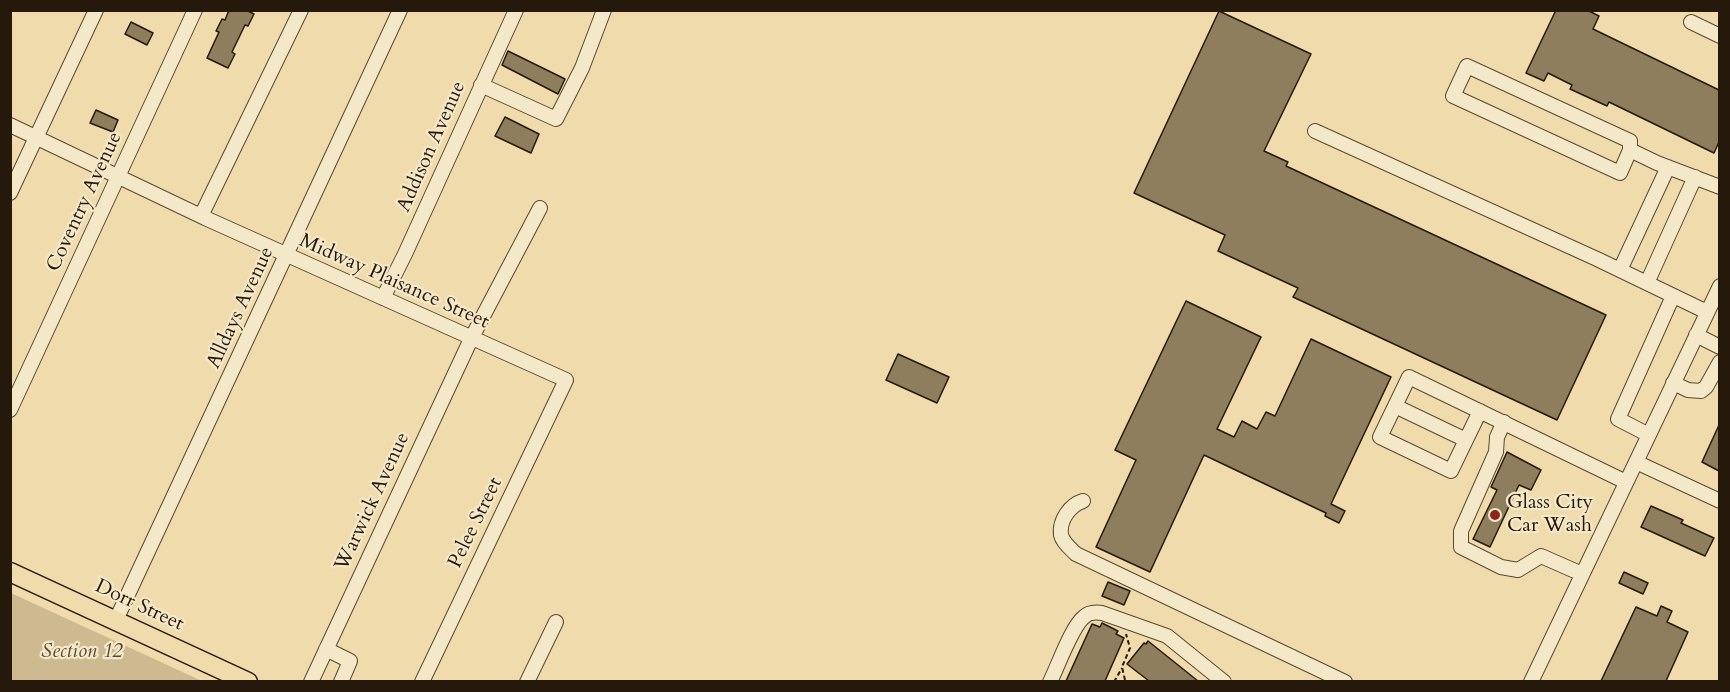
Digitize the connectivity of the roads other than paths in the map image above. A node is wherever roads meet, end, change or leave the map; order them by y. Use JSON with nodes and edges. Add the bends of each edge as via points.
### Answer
{"nodes":[{"id":1,"x":96,"y":10,"type":"edge"},
{"id":2,"x":195,"y":10,"type":"edge"},
{"id":3,"x":301,"y":10,"type":"edge"},
{"id":4,"x":400,"y":10,"type":"edge"},
{"id":5,"x":516,"y":10,"type":"edge"},
{"id":6,"x":604,"y":10,"type":"edge"},
{"id":7,"x":1691,"y":22,"type":"dead end"},
{"id":8,"x":1719,"y":36,"type":"edge"},
{"id":9,"x":481,"y":85,"type":"junction"},
{"id":10,"x":10,"y":125,"type":"edge"},
{"id":11,"x":1315,"y":131,"type":"dead end"},
{"id":12,"x":37,"y":137,"type":"junction"},
{"id":13,"x":1630,"y":150,"type":"junction"},
{"id":14,"x":1668,"y":167,"type":"junction"},
{"id":15,"x":119,"y":177,"type":"junction"},
{"id":16,"x":1695,"y":177,"type":"junction"},
{"id":17,"x":1719,"y":187,"type":"edge"},
{"id":18,"x":10,"y":193,"type":"edge"},
{"id":19,"x":540,"y":208,"type":"dead end"},
{"id":20,"x":201,"y":216,"type":"junction"},
{"id":21,"x":287,"y":255,"type":"junction"},
{"id":22,"x":1620,"y":270,"type":"junction"},
{"id":23,"x":1647,"y":283,"type":"junction"},
{"id":24,"x":1719,"y":286,"type":"edge"},
{"id":25,"x":1673,"y":296,"type":"junction"},
{"id":26,"x":382,"y":298,"type":"junction"},
{"id":27,"x":1713,"y":307,"type":"edge"},
{"id":28,"x":1696,"y":335,"type":"junction"},
{"id":29,"x":471,"y":339,"type":"junction"},
{"id":30,"x":1719,"y":347,"type":"edge"},
{"id":31,"x":1719,"y":362,"type":"edge"},
{"id":32,"x":566,"y":380,"type":"joint"},
{"id":33,"x":1673,"y":383,"type":"junction"},
{"id":34,"x":1395,"y":406,"type":"junction"},
{"id":35,"x":10,"y":410,"type":"edge"},
{"id":36,"x":1480,"y":411,"type":"junction"},
{"id":37,"x":1504,"y":422,"type":"junction"},
{"id":38,"x":1648,"y":435,"type":"junction"},
{"id":39,"x":1466,"y":440,"type":"junction"},
{"id":40,"x":1636,"y":462,"type":"junction"},
{"id":41,"x":1626,"y":482,"type":"junction"},
{"id":42,"x":1083,"y":501,"type":"dead end"},
{"id":43,"x":1719,"y":501,"type":"edge"},
{"id":44,"x":10,"y":572,"type":"edge"},
{"id":45,"x":1582,"y":574,"type":"junction"},
{"id":46,"x":116,"y":620,"type":"junction"},
{"id":47,"x":556,"y":622,"type":"dead end"},
{"id":48,"x":326,"y":649,"type":"junction"},
{"id":49,"x":248,"y":681,"type":"edge"},
{"id":50,"x":311,"y":681,"type":"edge"},
{"id":51,"x":341,"y":681,"type":"edge"},
{"id":52,"x":422,"y":681,"type":"edge"},
{"id":53,"x":527,"y":681,"type":"edge"},
{"id":54,"x":1050,"y":681,"type":"edge"},
{"id":55,"x":1224,"y":681,"type":"edge"},
{"id":56,"x":1345,"y":681,"type":"edge"},
{"id":57,"x":1531,"y":681,"type":"edge"}],
"edges":[{"from":1,"to":12,"type":"street"},
{"from":2,"to":15,"type":"street","name":"Coventry Avenue"},
{"from":3,"to":20,"type":"street"},
{"from":4,"to":21,"type":"street","name":"Alldays Avenue"},
{"from":5,"to":9,"type":"street","name":"Addison Avenue"},
{"from":6,"to":9,"type":"street","via":[[582,68],[556,119]]},
{"from":7,"to":8,"type":"street"},
{"from":9,"to":26,"type":"street","name":"Addison Avenue"},
{"from":10,"to":12,"type":"street","name":"Midway Plaisance Street"},
{"from":11,"to":22,"type":"street"},
{"from":12,"to":15,"type":"street","name":"Midway Plaisance Street"},
{"from":12,"to":18,"type":"street"},
{"from":13,"to":13,"type":"street","via":[[1630,141],[1467,66],[1454,96],[1620,173]]},
{"from":13,"to":14,"type":"street"},
{"from":14,"to":16,"type":"street"},
{"from":14,"to":22,"type":"street"},
{"from":15,"to":20,"type":"street","name":"Midway Plaisance Street"},
{"from":15,"to":35,"type":"street","name":"Coventry Avenue"},
{"from":16,"to":17,"type":"street"},
{"from":16,"to":23,"type":"street"},
{"from":19,"to":29,"type":"street","name":"Warwick Avenue"},
{"from":20,"to":21,"type":"street","name":"Midway Plaisance Street"},
{"from":21,"to":26,"type":"street","name":"Midway Plaisance Street"},
{"from":21,"to":46,"type":"street","name":"Alldays Avenue"},
{"from":22,"to":23,"type":"street"},
{"from":23,"to":25,"type":"street"},
{"from":24,"to":27,"type":"street"},
{"from":25,"to":27,"type":"street"},
{"from":25,"to":38,"type":"street","via":[[1618,419]]},
{"from":26,"to":29,"type":"street","name":"Midway Plaisance Street"},
{"from":27,"to":28,"type":"street"},
{"from":28,"to":30,"type":"street"},
{"from":28,"to":33,"type":"street"},
{"from":29,"to":32,"type":"street","name":"Midway Plaisance Street"},
{"from":29,"to":48,"type":"street","name":"Warwick Avenue"},
{"from":31,"to":33,"type":"street","via":[[1701,391]]},
{"from":32,"to":52,"type":"street","name":"Pelee Street"},
{"from":33,"to":38,"type":"street"},
{"from":34,"to":36,"type":"street","via":[[1409,376]]},
{"from":34,"to":39,"type":"street"},
{"from":34,"to":39,"type":"street","via":[[1380,437],[1440,466],[1451,471]]},
{"from":36,"to":37,"type":"street"},
{"from":36,"to":39,"type":"street"},
{"from":37,"to":41,"type":"street"},
{"from":37,"to":45,"type":"street","via":[[1496,452],[1461,531],[1461,547],[1501,567],[1518,570],[1541,556]]},
{"from":38,"to":40,"type":"street"},
{"from":40,"to":41,"type":"street"},
{"from":40,"to":43,"type":"street"},
{"from":41,"to":45,"type":"street"},
{"from":42,"to":56,"type":"street","via":[[1067,512],[1062,525],[1061,536],[1076,554]]},
{"from":44,"to":46,"type":"main road","name":"Dorr Street"},
{"from":45,"to":57,"type":"street"},
{"from":46,"to":49,"type":"main road","name":"Dorr Street"},
{"from":47,"to":53,"type":"street"},
{"from":48,"to":50,"type":"street","name":"Warwick Avenue"},
{"from":48,"to":51,"type":"street","via":[[350,662]]},
{"from":54,"to":55,"type":"street","via":[[1078,623],[1093,612],[1167,636]]}]}
